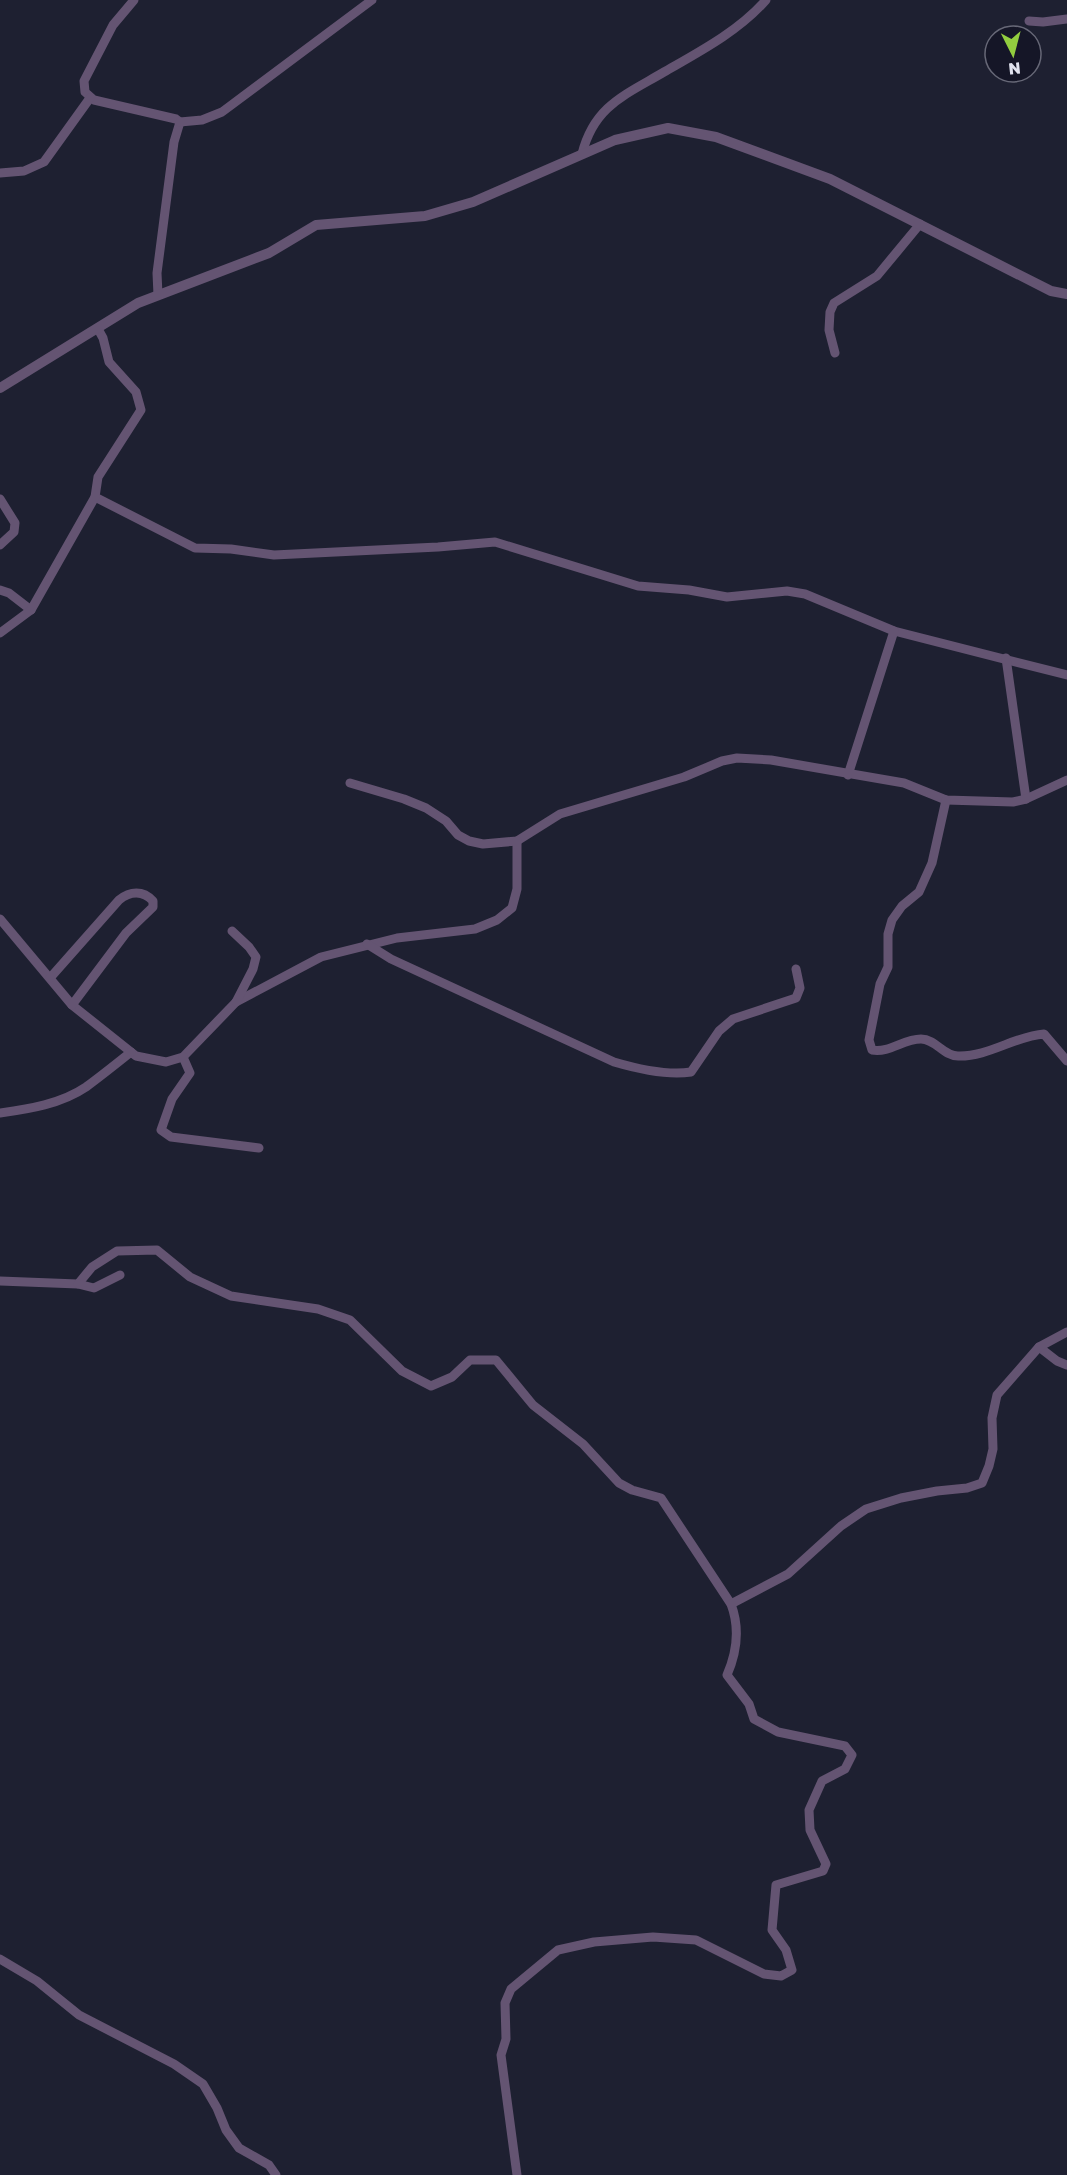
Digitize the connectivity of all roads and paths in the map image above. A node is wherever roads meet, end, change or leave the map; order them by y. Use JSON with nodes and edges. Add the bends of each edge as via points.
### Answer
{"nodes":[{"id":1,"x":134,"y":0,"type":"edge"},
{"id":2,"x":372,"y":0,"type":"edge"},
{"id":3,"x":766,"y":0,"type":"edge"},
{"id":4,"x":1067,"y":19,"type":"edge"},
{"id":5,"x":1029,"y":21,"type":"dead end"},
{"id":6,"x":90,"y":98,"type":"junction"},
{"id":7,"x":180,"y":122,"type":"junction"},
{"id":8,"x":582,"y":154,"type":"junction"},
{"id":9,"x":0,"y":173,"type":"edge"},
{"id":10,"x":920,"y":224,"type":"junction"},
{"id":11,"x":1067,"y":294,"type":"edge"},
{"id":12,"x":158,"y":295,"type":"junction"},
{"id":13,"x":98,"y":329,"type":"junction"},
{"id":14,"x":836,"y":353,"type":"dead end"},
{"id":15,"x":0,"y":388,"type":"edge"},
{"id":16,"x":95,"y":497,"type":"junction"},
{"id":17,"x":0,"y":499,"type":"edge"},
{"id":18,"x":0,"y":545,"type":"edge"},
{"id":19,"x":0,"y":590,"type":"edge"},
{"id":20,"x":30,"y":610,"type":"junction"},
{"id":21,"x":894,"y":631,"type":"junction"},
{"id":22,"x":0,"y":633,"type":"edge"},
{"id":23,"x":1006,"y":658,"type":"junction"},
{"id":24,"x":1067,"y":675,"type":"edge"},
{"id":25,"x":848,"y":775,"type":"junction"},
{"id":26,"x":1067,"y":780,"type":"edge"},
{"id":27,"x":350,"y":783,"type":"dead end"},
{"id":28,"x":1026,"y":799,"type":"junction"},
{"id":29,"x":946,"y":800,"type":"junction"},
{"id":30,"x":517,"y":841,"type":"junction"},
{"id":31,"x":0,"y":919,"type":"edge"},
{"id":32,"x":232,"y":931,"type":"dead end"},
{"id":33,"x":368,"y":944,"type":"junction"},
{"id":34,"x":796,"y":969,"type":"dead end"},
{"id":35,"x":50,"y":978,"type":"junction"},
{"id":36,"x":236,"y":1002,"type":"junction"},
{"id":37,"x":72,"y":1005,"type":"junction"},
{"id":38,"x":131,"y":1052,"type":"junction"},
{"id":39,"x":183,"y":1057,"type":"junction"},
{"id":40,"x":1067,"y":1061,"type":"edge"},
{"id":41,"x":0,"y":1113,"type":"edge"},
{"id":42,"x":259,"y":1148,"type":"dead end"},
{"id":43,"x":120,"y":1275,"type":"dead end"},
{"id":44,"x":0,"y":1281,"type":"edge"},
{"id":45,"x":78,"y":1284,"type":"junction"},
{"id":46,"x":1067,"y":1332,"type":"edge"},
{"id":47,"x":1039,"y":1347,"type":"junction"},
{"id":48,"x":1067,"y":1365,"type":"edge"},
{"id":49,"x":731,"y":1604,"type":"junction"},
{"id":50,"x":0,"y":1959,"type":"edge"},
{"id":51,"x":276,"y":2175,"type":"edge"},
{"id":52,"x":517,"y":2175,"type":"edge"}],
"edges":[{"from":1,"to":6,"type":"street","via":[[113,25],[85,77],[83,88]]},
{"from":2,"to":7,"type":"street","via":[[222,112],[202,120]]},
{"from":3,"to":8,"type":"street","via":[[720,37],[615,101],[595,122]]},
{"from":4,"to":5,"type":"street"},
{"from":6,"to":7,"type":"street"},
{"from":6,"to":9,"type":"street","via":[[44,162],[24,171]]},
{"from":7,"to":12,"type":"street","via":[[174,142]]},
{"from":8,"to":10,"type":"street","via":[[615,140],[668,128],[716,137],[830,179]]},
{"from":8,"to":12,"type":"street","via":[[473,202],[425,216],[316,225],[269,253]]},
{"from":10,"to":11,"type":"street","via":[[1051,291]]},
{"from":10,"to":14,"type":"street","via":[[877,276],[834,303],[829,330]]},
{"from":12,"to":13,"type":"street"},
{"from":13,"to":15,"type":"street"},
{"from":13,"to":16,"type":"street","via":[[109,362],[136,392],[141,410],[98,477]]},
{"from":16,"to":20,"type":"street"},
{"from":16,"to":21,"type":"street","via":[[195,548],[273,555],[495,542],[638,586],[727,597],[788,591],[805,594]]},
{"from":17,"to":18,"type":"street","via":[[15,523],[14,532]]},
{"from":19,"to":20,"type":"street"},
{"from":20,"to":22,"type":"street"},
{"from":21,"to":23,"type":"street"},
{"from":21,"to":25,"type":"street"},
{"from":23,"to":24,"type":"street"},
{"from":23,"to":28,"type":"street"},
{"from":25,"to":29,"type":"street","via":[[904,783]]},
{"from":25,"to":30,"type":"street","via":[[771,760],[737,758],[560,814]]},
{"from":26,"to":28,"type":"street"},
{"from":27,"to":30,"type":"street","via":[[426,808],[469,841]]},
{"from":28,"to":29,"type":"street"},
{"from":29,"to":40,"type":"street","via":[[933,863],[919,892],[892,920],[888,967],[880,984],[869,1040],[872,1050],[882,1052],[924,1039],[957,1056],[997,1049],[1044,1034]]},
{"from":30,"to":33,"type":"street","via":[[517,889],[512,908],[497,920],[476,928]]},
{"from":31,"to":35,"type":"street"},
{"from":32,"to":36,"type":"street","via":[[256,957]]},
{"from":33,"to":34,"type":"street","via":[[392,959],[614,1062],[681,1073],[691,1072],[718,1030],[733,1019],[796,998],[800,988]]},
{"from":33,"to":36,"type":"street","via":[[321,957]]},
{"from":35,"to":37,"type":"street"},
{"from":35,"to":37,"type":"street","via":[[127,893],[148,896],[153,902],[153,907],[126,933]]},
{"from":36,"to":39,"type":"street"},
{"from":37,"to":38,"type":"street"},
{"from":38,"to":39,"type":"street","via":[[166,1062]]},
{"from":38,"to":41,"type":"street","via":[[66,1098]]},
{"from":39,"to":42,"type":"street","via":[[190,1073],[172,1099],[161,1130],[171,1137]]},
{"from":43,"to":45,"type":"street","via":[[94,1288]]},
{"from":44,"to":45,"type":"street"},
{"from":45,"to":49,"type":"street","via":[[92,1268],[117,1251],[157,1250],[190,1277],[231,1296],[318,1308],[350,1320],[402,1371],[431,1386],[452,1377],[470,1360],[496,1360],[532,1405],[583,1443],[619,1483],[660,1498]]},
{"from":46,"to":47,"type":"street"},
{"from":47,"to":48,"type":"street"},
{"from":47,"to":49,"type":"street","via":[[997,1395],[992,1418],[993,1449],[982,1483],[901,1498],[866,1509],[788,1574]]},
{"from":49,"to":52,"type":"street","via":[[736,1618],[735,1658],[727,1675],[749,1704],[754,1719],[778,1732],[845,1746],[852,1755],[845,1769],[822,1780],[809,1810],[810,1830],[826,1864],[823,1871],[776,1885],[772,1930],[786,1950],[792,1970],[781,1976],[764,1974],[696,1940],[653,1937],[594,1942],[558,1950],[510,1989],[505,2003],[506,2039],[501,2055]]},
{"from":50,"to":51,"type":"street","via":[[37,1981],[79,2016],[174,2064],[203,2084],[239,2148],[269,2165]]}]}
